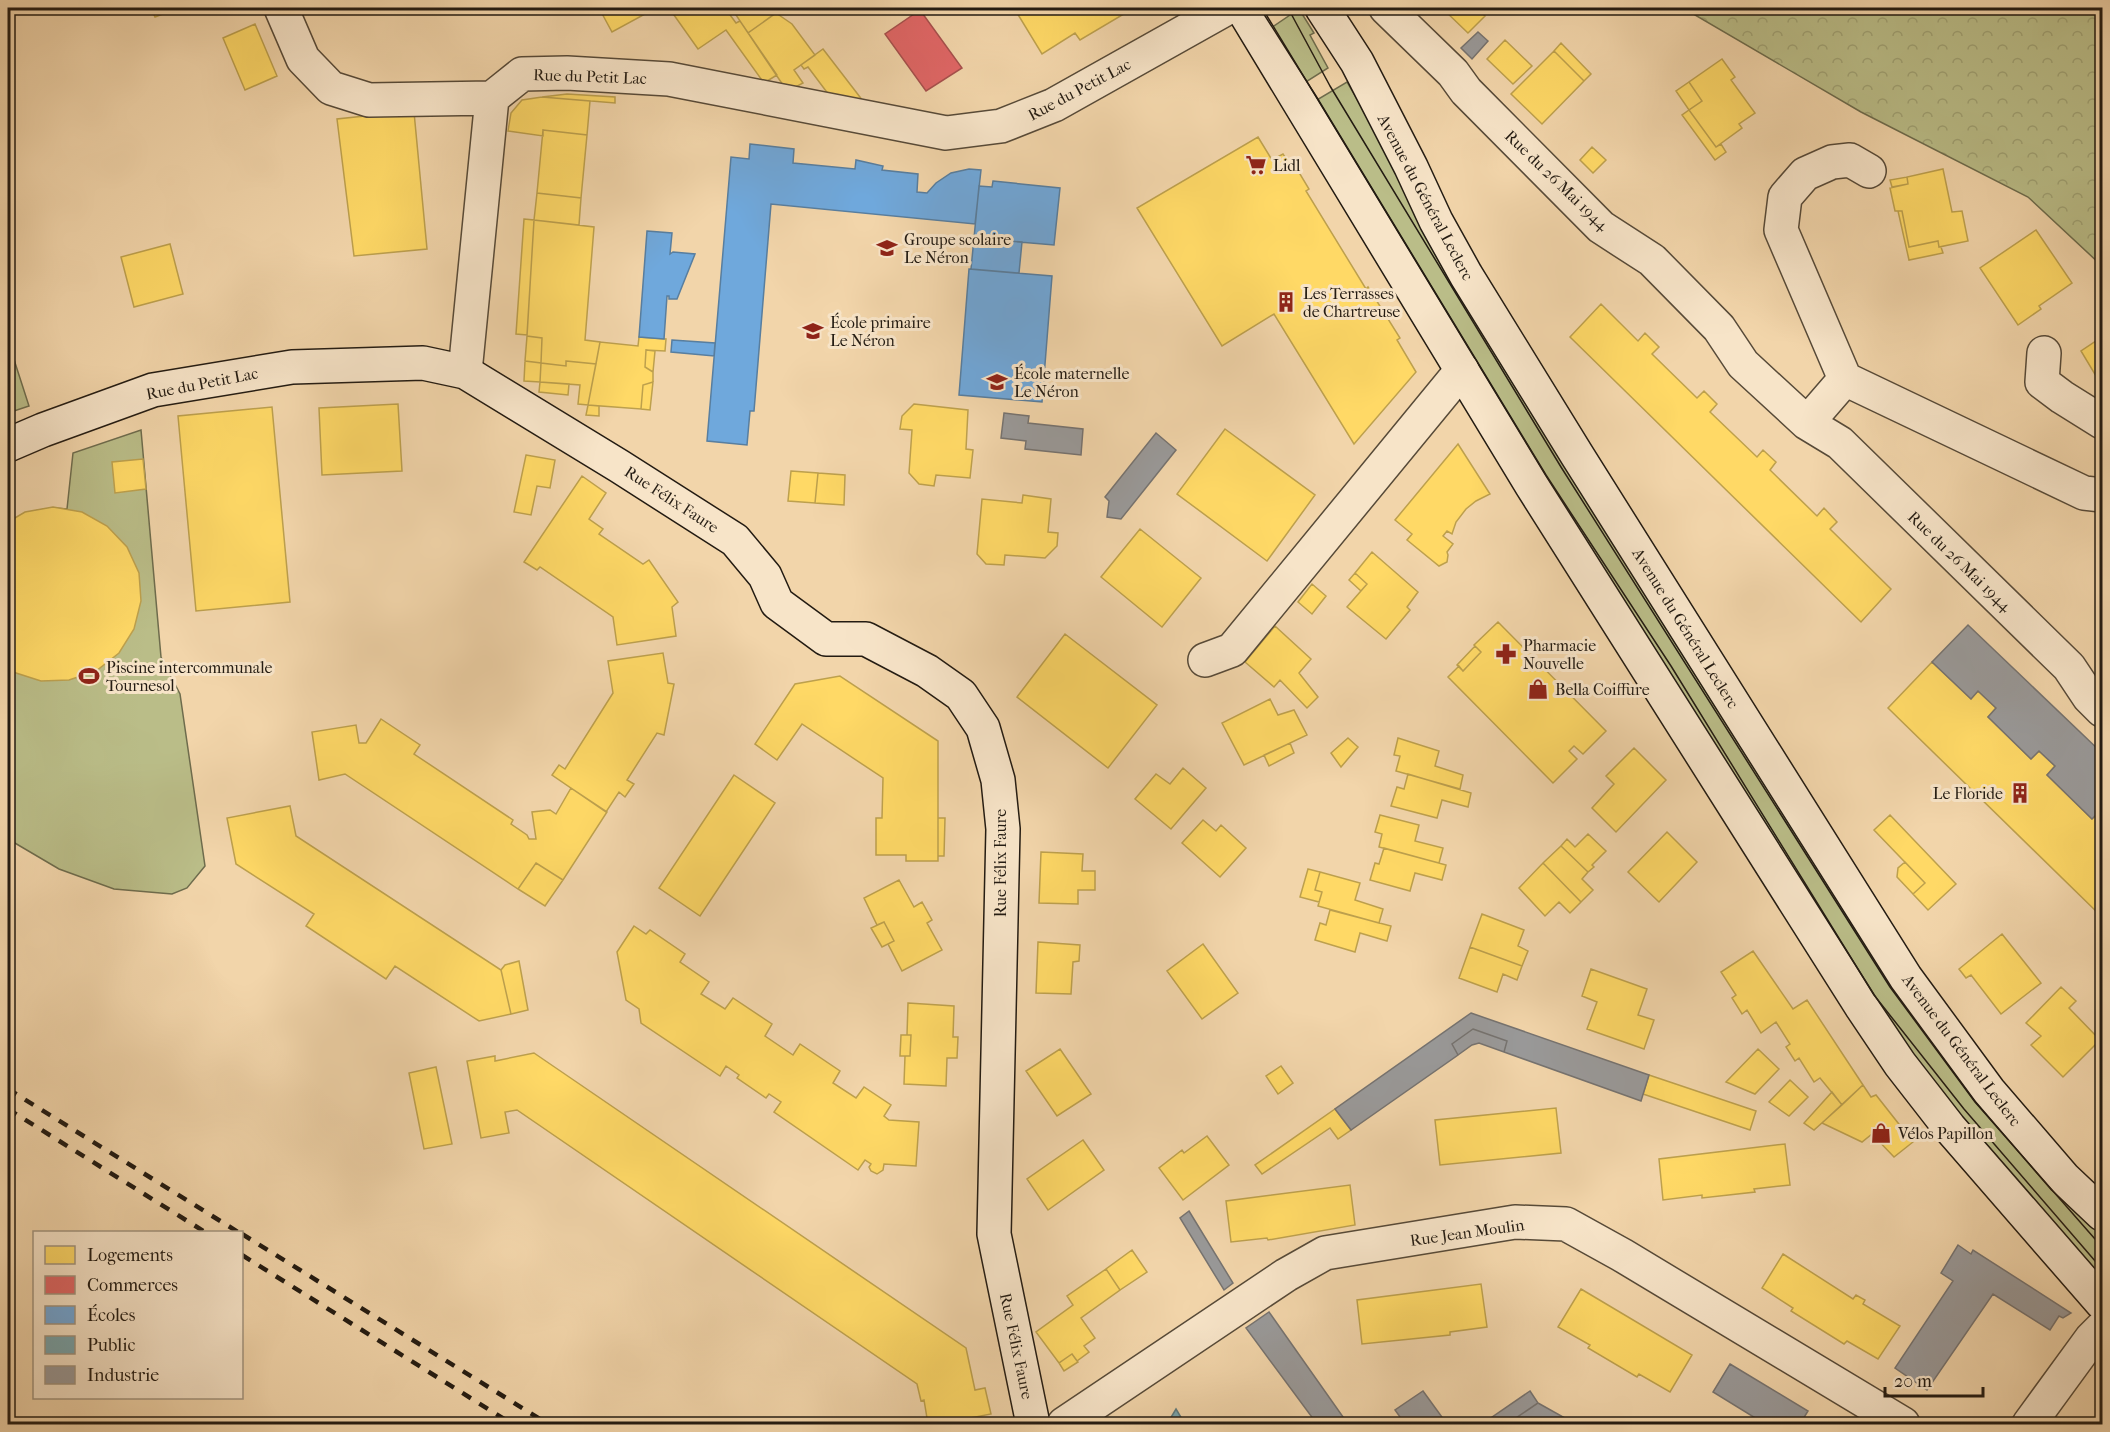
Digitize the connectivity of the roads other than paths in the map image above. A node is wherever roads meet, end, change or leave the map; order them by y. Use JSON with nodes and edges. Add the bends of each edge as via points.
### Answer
{"nodes":[{"id":1,"x":281,"y":8,"type":"edge"},
{"id":2,"x":1227,"y":8,"type":"edge"},
{"id":3,"x":1242,"y":8,"type":"edge"},
{"id":4,"x":1322,"y":8,"type":"edge"},
{"id":5,"x":1386,"y":8,"type":"edge"},
{"id":6,"x":492,"y":98,"type":"junction"},
{"id":7,"x":1869,"y":171,"type":"dead end"},
{"id":8,"x":2044,"y":353,"type":"dead end"},
{"id":9,"x":1462,"y":370,"type":"junction"},
{"id":10,"x":465,"y":372,"type":"junction"},
{"id":11,"x":1845,"y":379,"type":"junction"},
{"id":12,"x":2103,"y":422,"type":"edge"},
{"id":13,"x":1807,"y":423,"type":"junction"},
{"id":14,"x":8,"y":445,"type":"edge"},
{"id":15,"x":2103,"y":495,"type":"edge"},
{"id":16,"x":1205,"y":660,"type":"dead end"},
{"id":17,"x":2103,"y":710,"type":"edge"},
{"id":18,"x":2103,"y":1214,"type":"edge"},
{"id":19,"x":2103,"y":1303,"type":"edge"},
{"id":20,"x":2103,"y":1328,"type":"edge"},
{"id":21,"x":1033,"y":1425,"type":"edge"},
{"id":22,"x":1064,"y":1425,"type":"edge"},
{"id":23,"x":1902,"y":1425,"type":"edge"},
{"id":24,"x":2029,"y":1425,"type":"edge"}],
"edges":[{"from":1,"to":6,"type":"street","via":[[303,58],[331,88],[369,99]]},
{"from":2,"to":6,"type":"street","name":"Rue du Petit Lac","via":[[1054,105],[990,128],[946,133],[669,79],[577,73],[522,74]]},
{"from":3,"to":9,"type":"street"},
{"from":4,"to":18,"type":"street","name":"Avenue du Général Leclerc","via":[[1357,62],[1466,275],[1906,978],[1989,1091],[2064,1178]]},
{"from":5,"to":13,"type":"street","name":"Rue du 26 Mai 1944","via":[[1601,227],[1652,260],[1719,328],[1743,364]]},
{"from":6,"to":10,"type":"street"},
{"from":7,"to":11,"type":"street","via":[[1850,160],[1832,162],[1805,174],[1785,197],[1781,230]]},
{"from":8,"to":12,"type":"street","via":[[2042,382]]},
{"from":9,"to":16,"type":"street","via":[[1232,650]]},
{"from":9,"to":19,"type":"street","via":[[1900,1064],[1949,1127]]},
{"from":10,"to":14,"type":"street","name":"Rue du Petit Lac","via":[[423,363],[304,365],[153,390]]},
{"from":10,"to":21,"type":"street","name":"Rue Félix Faure","via":[[735,540],[765,576],[777,603],[826,639],[866,639],[927,671],[961,695],[983,728],[998,780],[1003,829],[994,1234]]},
{"from":11,"to":13,"type":"street"},
{"from":11,"to":15,"type":"street","via":[[2084,493]]},
{"from":13,"to":17,"type":"street","name":"Rue du 26 Mai 1944","via":[[1840,443],[2070,668]]},
{"from":20,"to":24,"type":"street"},
{"from":22,"to":23,"type":"street","name":"Rue Jean Moulin","via":[[1286,1275],[1325,1253],[1515,1222],[1566,1224]]}]}
